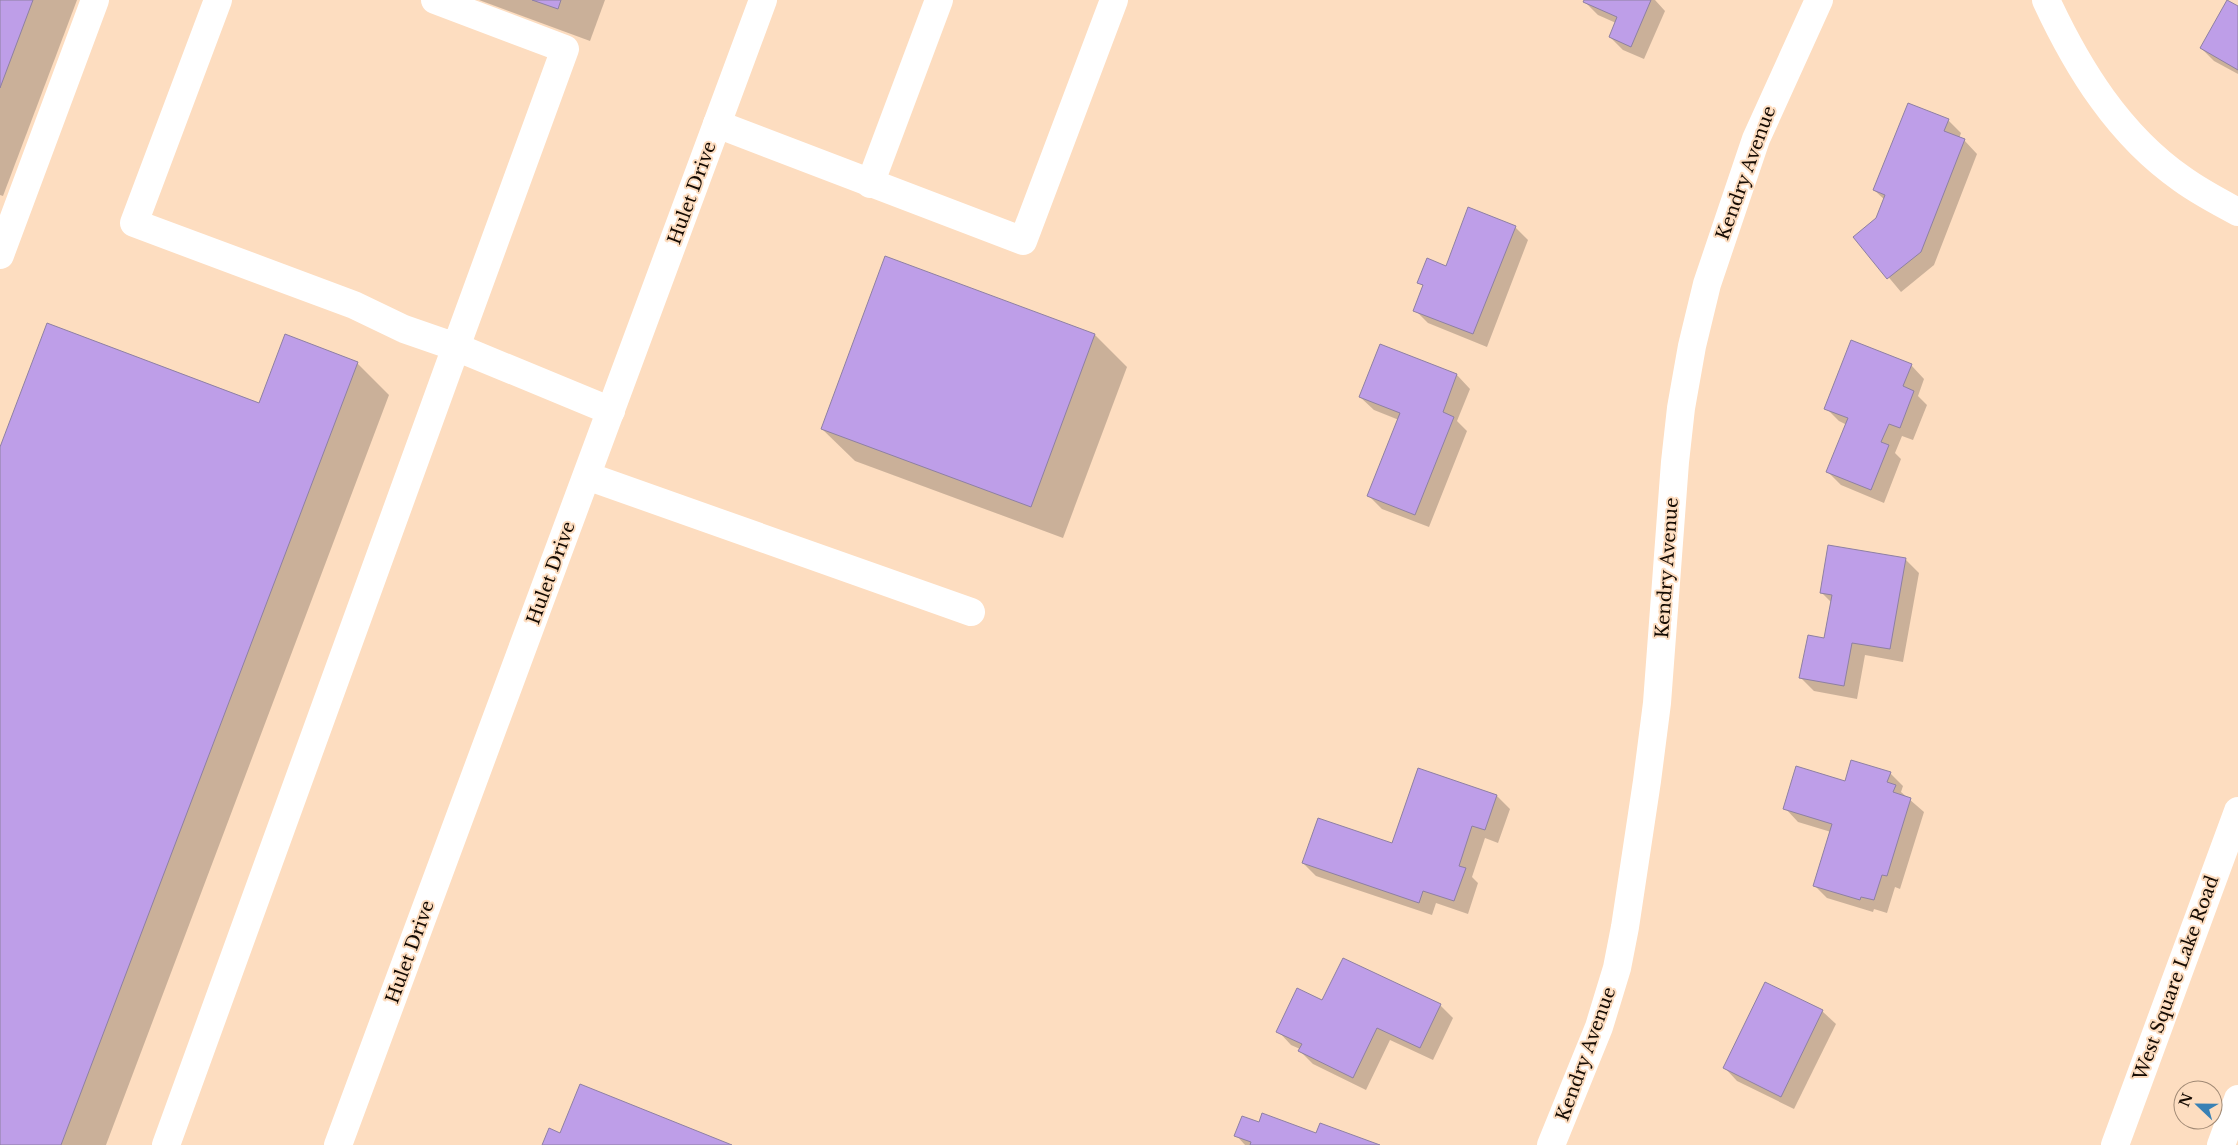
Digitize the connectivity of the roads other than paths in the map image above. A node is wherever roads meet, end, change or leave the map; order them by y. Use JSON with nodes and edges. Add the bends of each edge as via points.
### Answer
{"nodes":[{"id":1,"x":95,"y":0,"type":"edge"},
{"id":2,"x":218,"y":0,"type":"edge"},
{"id":3,"x":435,"y":0,"type":"edge"},
{"id":4,"x":763,"y":0,"type":"edge"},
{"id":5,"x":939,"y":0,"type":"edge"},
{"id":6,"x":1114,"y":0,"type":"edge"},
{"id":7,"x":1819,"y":0,"type":"edge"},
{"id":8,"x":2046,"y":0,"type":"edge"},
{"id":9,"x":717,"y":124,"type":"junction"},
{"id":10,"x":870,"y":184,"type":"junction"},
{"id":11,"x":2238,"y":212,"type":"edge"},
{"id":12,"x":0,"y":255,"type":"edge"},
{"id":13,"x":456,"y":347,"type":"junction"},
{"id":14,"x":610,"y":411,"type":"junction"},
{"id":15,"x":586,"y":476,"type":"junction"},
{"id":16,"x":971,"y":612,"type":"dead end"},
{"id":17,"x":2238,"y":811,"type":"edge"},
{"id":18,"x":2238,"y":1099,"type":"edge"},
{"id":19,"x":345,"y":1143,"type":"edge"},
{"id":20,"x":166,"y":1145,"type":"edge"},
{"id":21,"x":1551,"y":1145,"type":"edge"},
{"id":22,"x":2115,"y":1145,"type":"edge"},
{"id":23,"x":2221,"y":1145,"type":"edge"}],
"edges":[{"from":1,"to":12,"type":"main road"},
{"from":2,"to":13,"type":"main road","via":[[134,223],[354,305]]},
{"from":3,"to":13,"type":"main road","via":[[565,49]]},
{"from":4,"to":9,"type":"main road","name":"Hulet Drive"},
{"from":5,"to":10,"type":"main road"},
{"from":6,"to":10,"type":"main road","via":[[1023,241]]},
{"from":7,"to":21,"type":"main road","name":"Kendry Avenue","via":[[1756,139],[1705,292],[1692,346],[1675,462],[1657,703],[1625,927],[1617,968],[1599,1027]]},
{"from":8,"to":11,"type":"main road","via":[[2079,65],[2125,128],[2182,179]]},
{"from":9,"to":10,"type":"main road"},
{"from":9,"to":14,"type":"main road","name":"Hulet Drive"},
{"from":13,"to":14,"type":"main road"},
{"from":13,"to":20,"type":"main road"},
{"from":14,"to":15,"type":"main road","name":"Hulet Drive"},
{"from":15,"to":16,"type":"main road"},
{"from":15,"to":19,"type":"main road","name":"Hulet Drive"},
{"from":17,"to":22,"type":"main road","name":"West Square Lake Road"},
{"from":18,"to":23,"type":"main road"}]}
